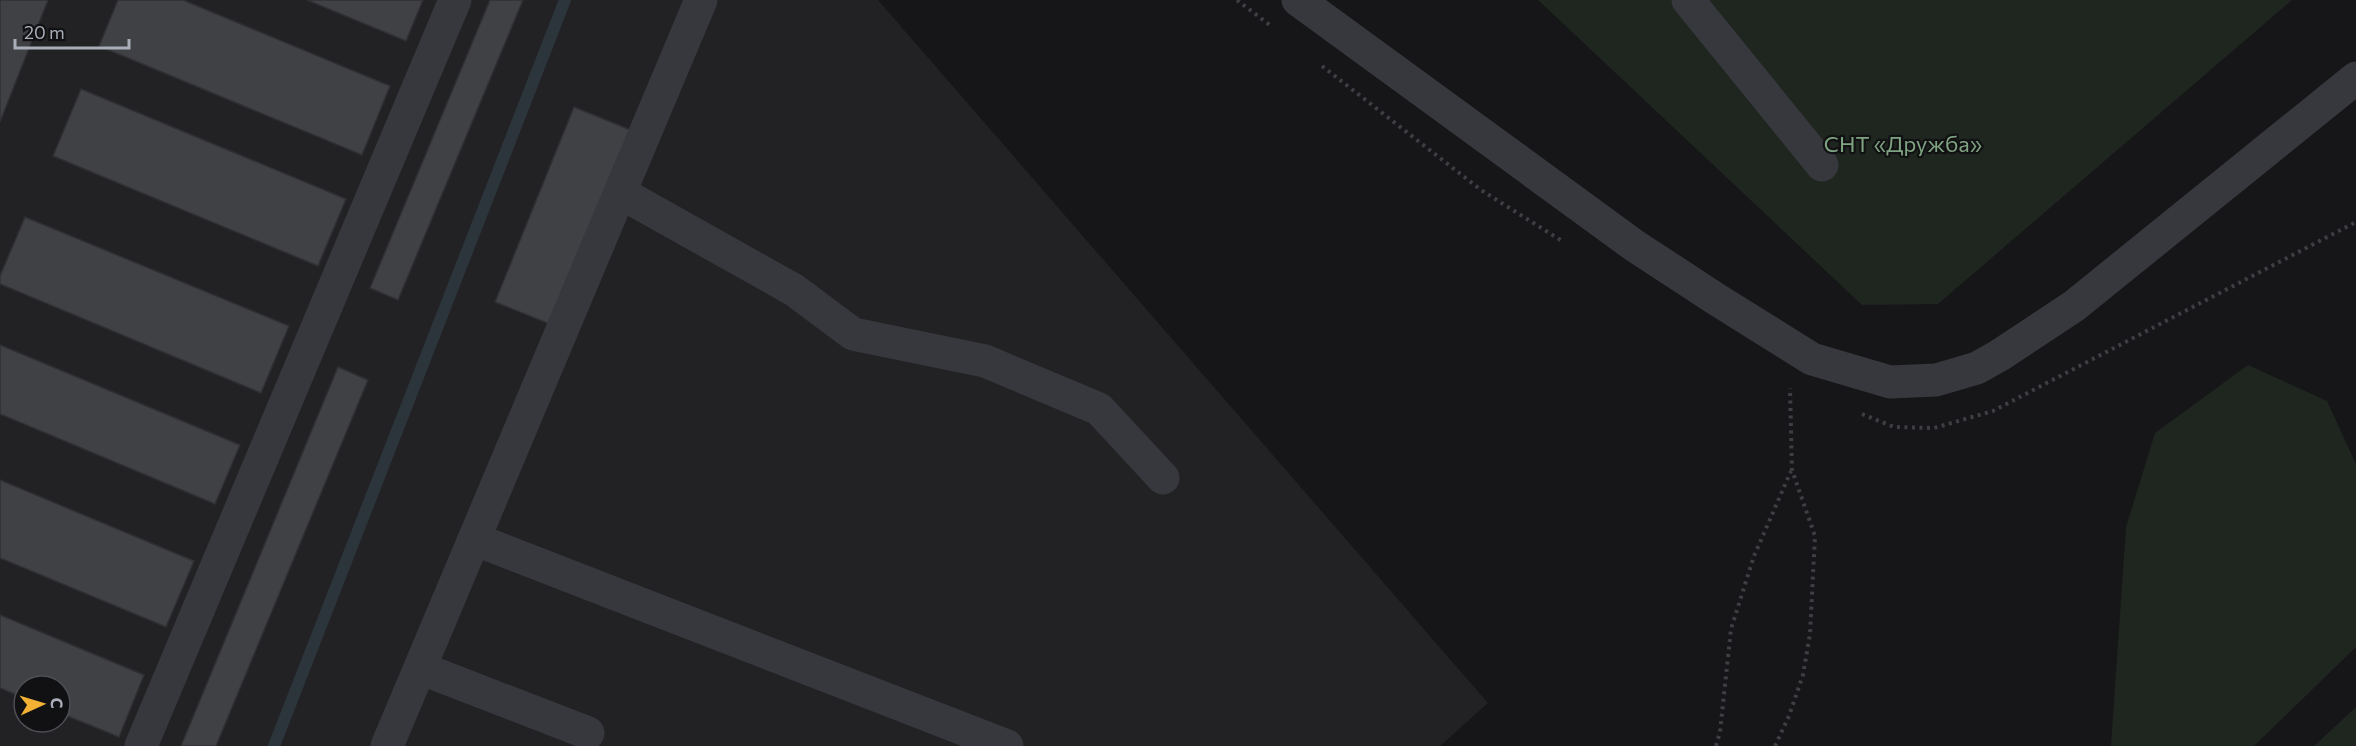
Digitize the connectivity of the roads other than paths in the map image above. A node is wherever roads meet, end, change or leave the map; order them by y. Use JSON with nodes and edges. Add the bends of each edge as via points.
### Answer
{"nodes":[{"id":1,"x":455,"y":0,"type":"edge"},
{"id":2,"x":701,"y":0,"type":"edge"},
{"id":3,"x":1298,"y":0,"type":"edge"},
{"id":4,"x":1688,"y":0,"type":"edge"},
{"id":5,"x":2356,"y":78,"type":"edge"},
{"id":6,"x":1822,"y":165,"type":"dead end"},
{"id":7,"x":621,"y":193,"type":"junction"},
{"id":8,"x":1163,"y":478,"type":"dead end"},
{"id":9,"x":474,"y":539,"type":"junction"},
{"id":10,"x":420,"y":668,"type":"junction"},
{"id":11,"x":588,"y":733,"type":"dead end"},
{"id":12,"x":141,"y":746,"type":"edge"},
{"id":13,"x":387,"y":746,"type":"edge"},
{"id":14,"x":1007,"y":746,"type":"edge"}],
"edges":[{"from":1,"to":12,"type":"lane"},
{"from":2,"to":7,"type":"lane"},
{"from":3,"to":5,"type":"lane","via":[[1635,246],[1698,287],[1812,359],[1890,382],[1936,380],[1977,368],[2000,355],[2074,306]]},
{"from":4,"to":6,"type":"lane"},
{"from":7,"to":8,"type":"lane","via":[[794,290],[853,334],[985,362],[1099,409]]},
{"from":7,"to":9,"type":"lane"},
{"from":9,"to":10,"type":"lane"},
{"from":9,"to":14,"type":"lane"},
{"from":10,"to":11,"type":"lane"},
{"from":10,"to":13,"type":"lane"}]}
